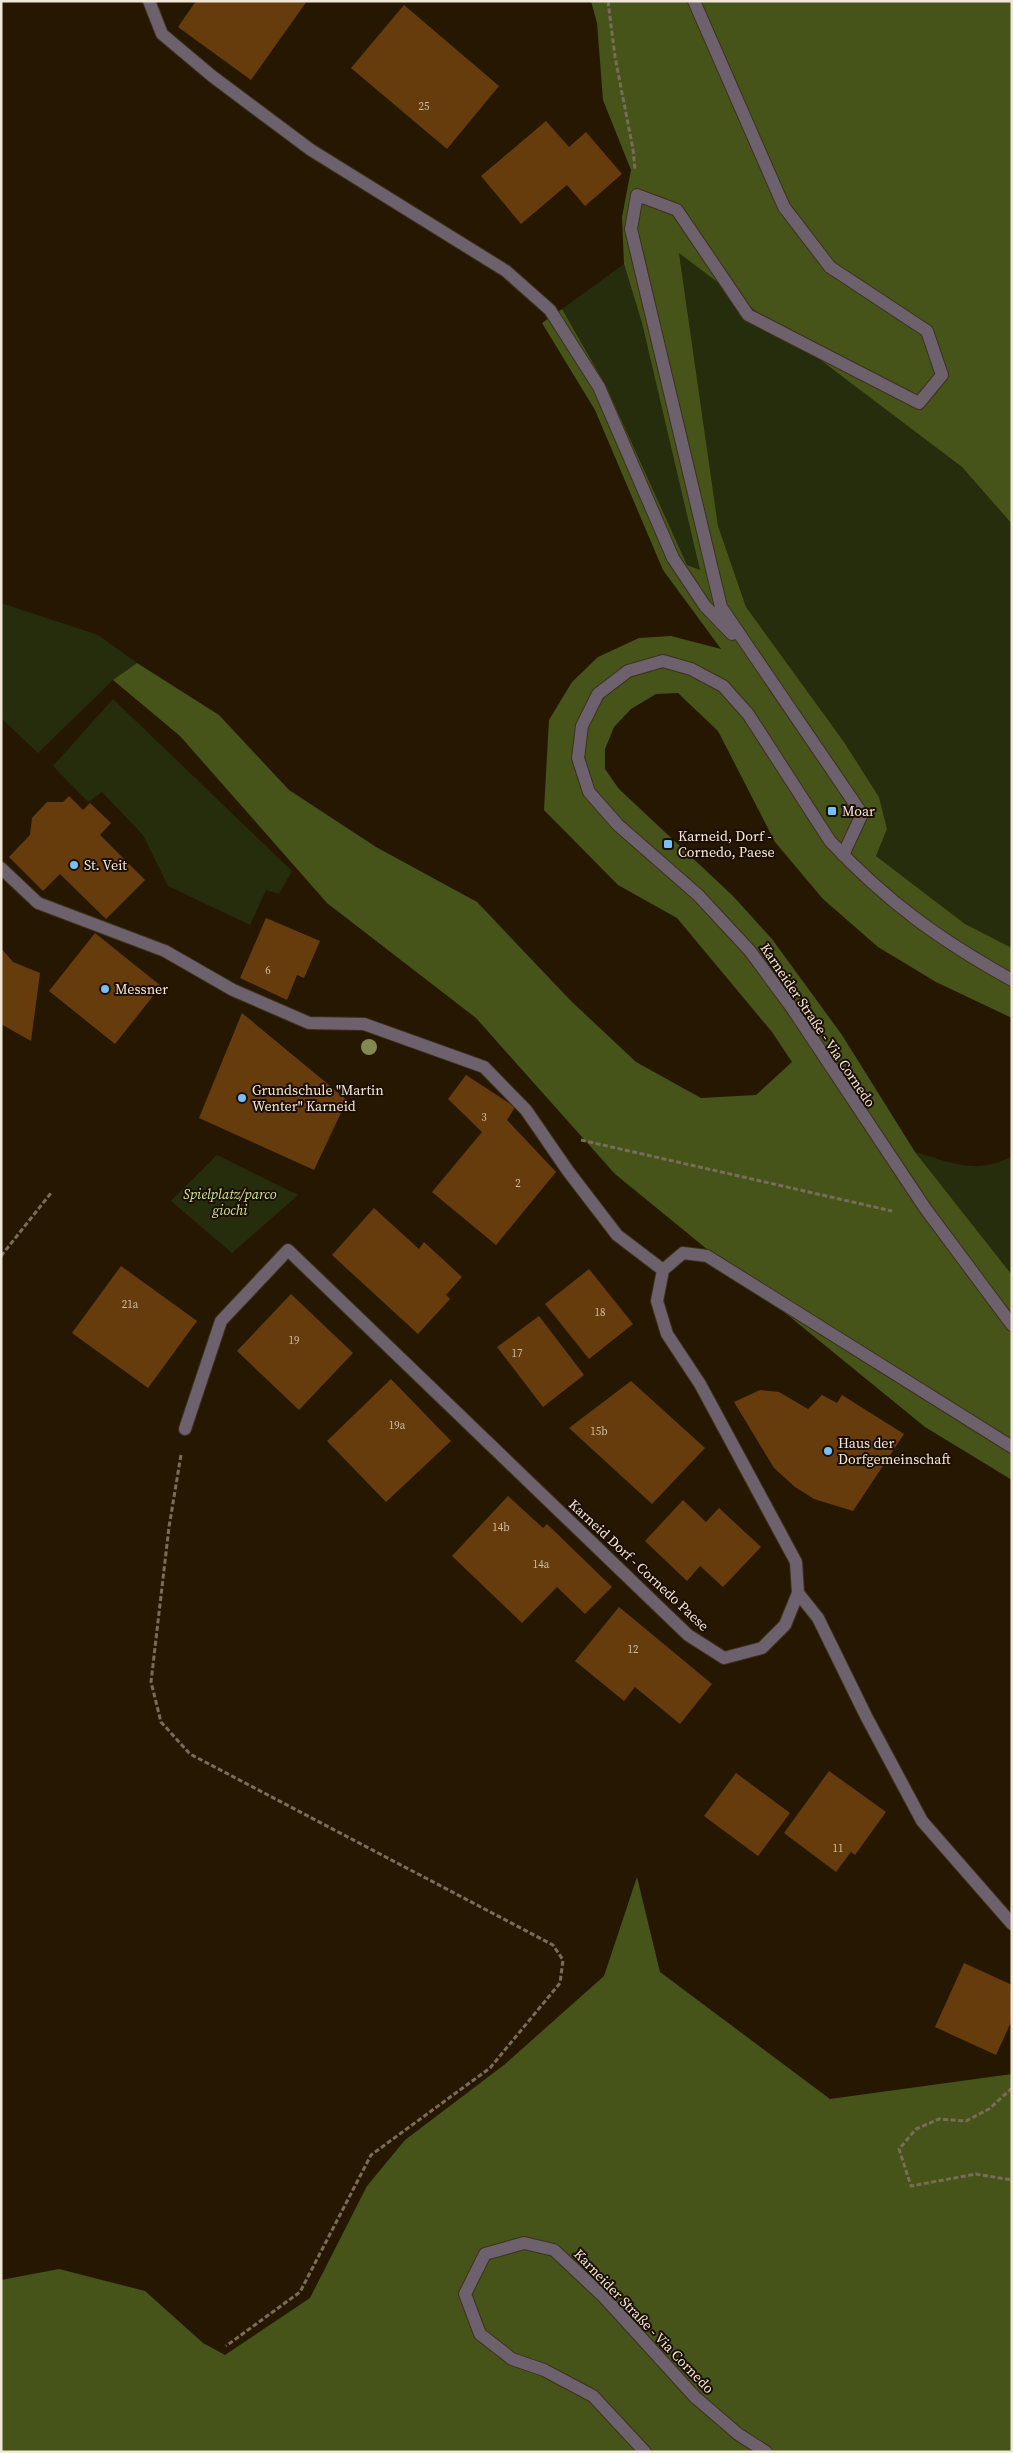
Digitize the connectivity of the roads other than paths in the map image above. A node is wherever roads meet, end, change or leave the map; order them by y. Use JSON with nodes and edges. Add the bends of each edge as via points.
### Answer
{"nodes":[{"id":1,"x":149,"y":1,"type":"edge"},
{"id":2,"x":694,"y":1,"type":"edge"},
{"id":3,"x":762,"y":664,"type":"junction"},
{"id":4,"x":843,"y":855,"type":"junction"},
{"id":5,"x":1,"y":868,"type":"edge"},
{"id":6,"x":1012,"y":980,"type":"edge"},
{"id":7,"x":663,"y":1270,"type":"junction"},
{"id":8,"x":1012,"y":1325,"type":"edge"},
{"id":9,"x":185,"y":1429,"type":"road end"},
{"id":10,"x":1012,"y":1447,"type":"edge"},
{"id":11,"x":798,"y":1593,"type":"junction"},
{"id":12,"x":1012,"y":1924,"type":"edge"},
{"id":13,"x":646,"y":2452,"type":"edge"},
{"id":14,"x":766,"y":2452,"type":"edge"}],
"edges":[{"from":1,"to":3,"type":"street","via":[[162,34],[212,76],[311,150],[506,270],[550,310],[598,387],[673,558],[705,606]]},
{"from":2,"to":3,"type":"street","via":[[784,208],[830,267],[927,331],[942,375],[919,403],[748,315],[678,210],[637,195],[631,229],[711,573],[721,607]]},
{"from":3,"to":4,"type":"street","via":[[862,814]]},
{"from":4,"to":6,"type":"street","name":"Karneider Straße - Via Cornedo","via":[[882,893],[925,927]]},
{"from":4,"to":8,"type":"street","name":"Karneider Straße - Via Cornedo","via":[[830,841],[748,714],[723,686],[663,661],[628,671],[598,694],[582,726],[578,758],[589,792],[618,824],[698,895],[750,951],[792,1008],[920,1200]]},
{"from":5,"to":7,"type":"street","via":[[38,904],[165,951],[234,990],[309,1023],[364,1024],[484,1067],[526,1110],[617,1235]]},
{"from":7,"to":10,"type":"street","via":[[683,1253],[707,1256]]},
{"from":7,"to":11,"type":"street","name":"Karneid Dorf - Cornedo Paese","via":[[657,1302],[668,1334],[700,1384],[796,1562]]},
{"from":9,"to":11,"type":"street","name":"Karneid Dorf - Cornedo Paese","via":[[221,1321],[288,1250],[688,1635],[724,1658],[762,1648],[785,1625]]},
{"from":11,"to":12,"type":"street","via":[[818,1618],[922,1821]]},
{"from":13,"to":14,"type":"street","name":"Karneider Straße - Via Cornedo","via":[[593,2396],[544,2370],[512,2359],[480,2334],[465,2294],[485,2254],[524,2243],[554,2250],[604,2297],[695,2397],[738,2434]]}]}
